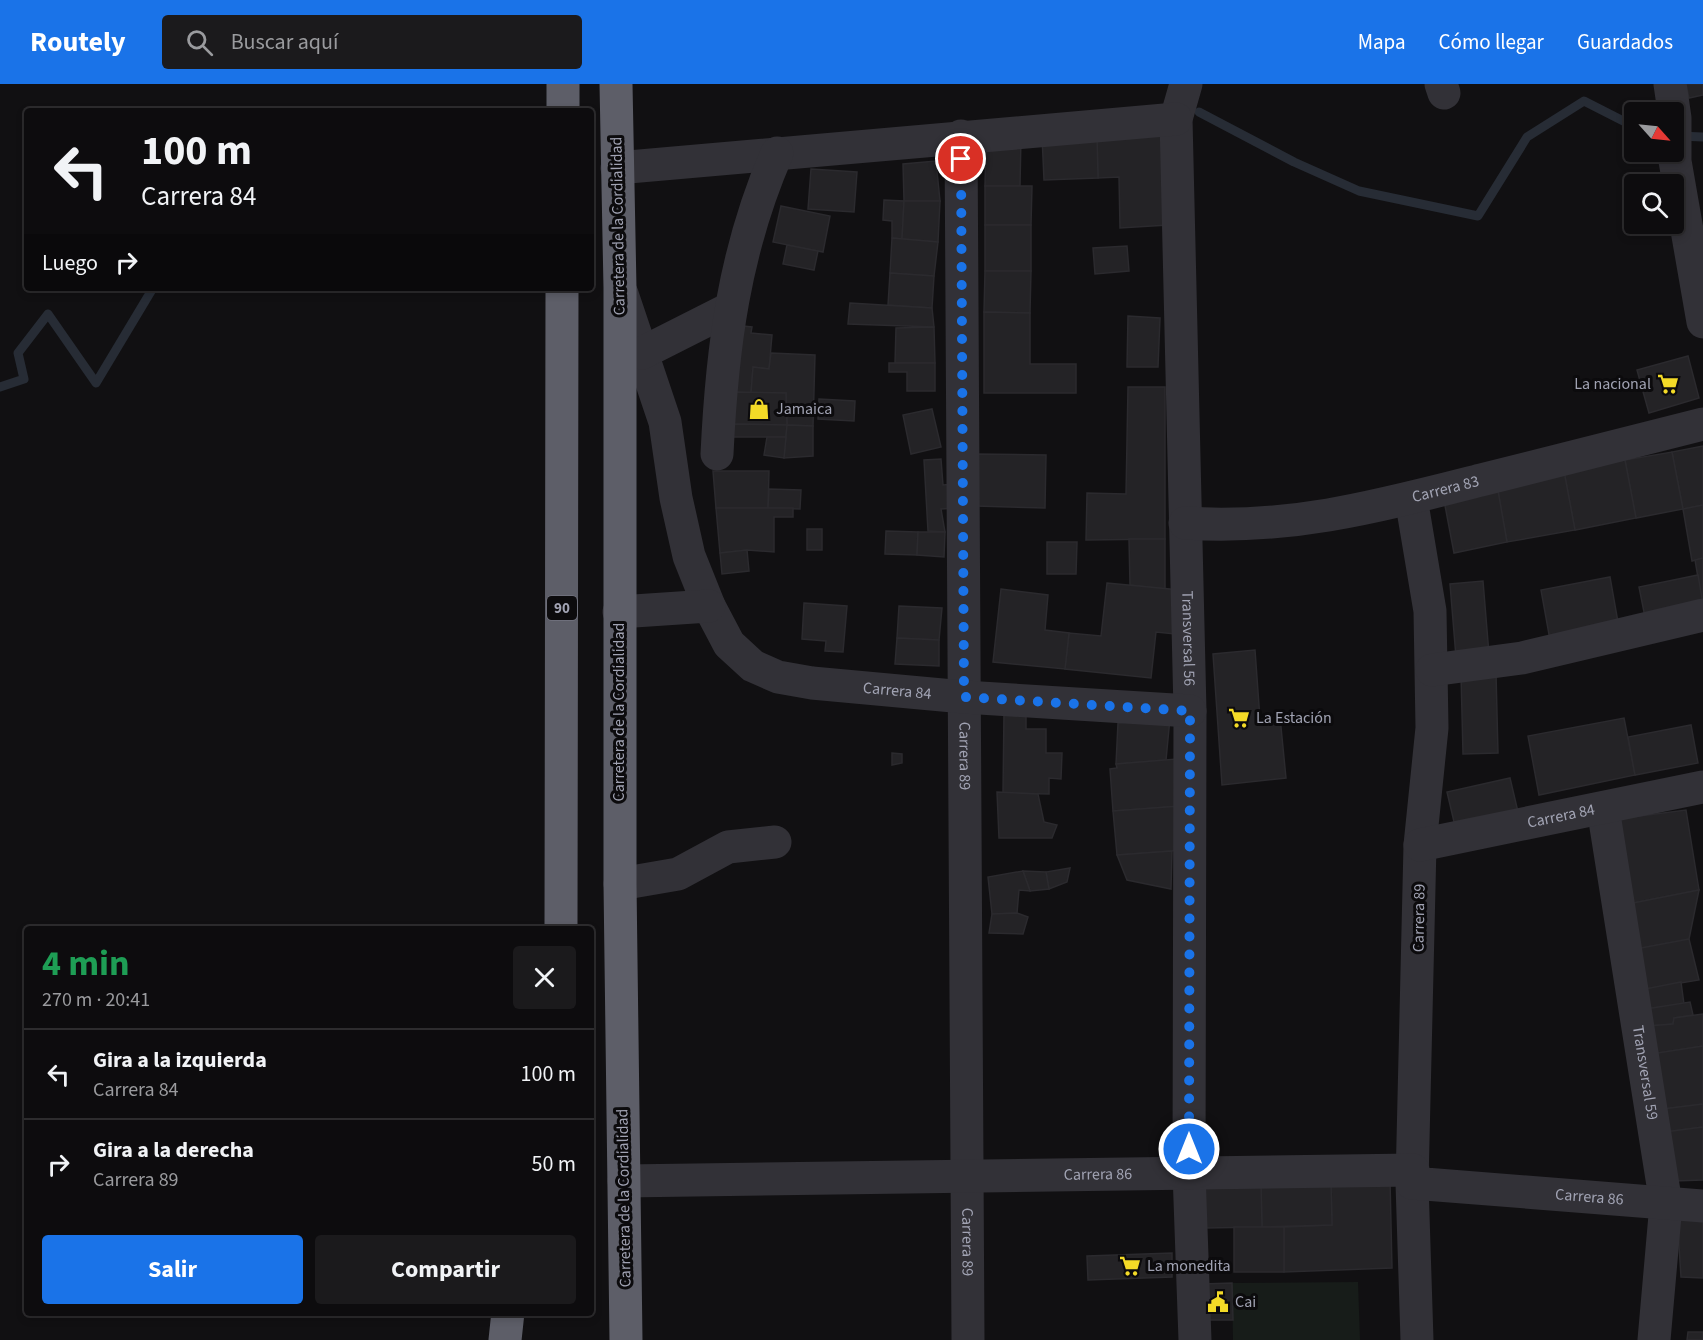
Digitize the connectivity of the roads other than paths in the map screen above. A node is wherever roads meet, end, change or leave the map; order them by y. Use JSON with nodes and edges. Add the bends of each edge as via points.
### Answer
{"nodes":[{"id":1,"x":563,"y":84,"type":"edge"},
{"id":2,"x":616,"y":84,"type":"edge"},
{"id":3,"x":1186,"y":84,"type":"edge"},
{"id":4,"x":1670,"y":84,"type":"edge"},
{"id":5,"x":1673,"y":102,"type":"edge"},
{"id":6,"x":563,"y":108,"type":"edge"},
{"id":7,"x":1176,"y":119,"type":"junction"},
{"id":8,"x":961,"y":136,"type":"junction"},
{"id":9,"x":777,"y":153,"type":"junction"},
{"id":10,"x":1675,"y":162,"type":"edge"},
{"id":11,"x":617,"y":168,"type":"junction"},
{"id":12,"x":620,"y":288,"type":"junction"},
{"id":13,"x":562,"y":291,"type":"edge"},
{"id":14,"x":731,"y":308,"type":"junction"},
{"id":15,"x":1703,"y":322,"type":"edge"},
{"id":16,"x":642,"y":353,"type":"junction"},
{"id":17,"x":1703,"y":424,"type":"edge"},
{"id":18,"x":717,"y":454,"type":"dead end"},
{"id":19,"x":1411,"y":498,"type":"junction"},
{"id":20,"x":1185,"y":523,"type":"junction"},
{"id":21,"x":709,"y":606,"type":"junction"},
{"id":22,"x":619,"y":612,"type":"junction"},
{"id":23,"x":1703,"y":615,"type":"edge"},
{"id":24,"x":1432,"y":670,"type":"junction"},
{"id":25,"x":964,"y":697,"type":"junction"},
{"id":26,"x":1190,"y":711,"type":"junction"},
{"id":27,"x":1703,"y":787,"type":"edge"},
{"id":28,"x":1603,"y":808,"type":"junction"},
{"id":29,"x":775,"y":842,"type":"dead end"},
{"id":30,"x":1420,"y":845,"type":"junction"},
{"id":31,"x":620,"y":884,"type":"junction"},
{"id":32,"x":561,"y":926,"type":"edge"},
{"id":33,"x":1189,"y":1172,"type":"junction"},
{"id":34,"x":966,"y":1175,"type":"junction"},
{"id":35,"x":1412,"y":1176,"type":"junction"},
{"id":36,"x":624,"y":1181,"type":"junction"},
{"id":37,"x":1666,"y":1204,"type":"junction"},
{"id":38,"x":1703,"y":1206,"type":"edge"},
{"id":39,"x":508,"y":1316,"type":"edge"},
{"id":40,"x":505,"y":1340,"type":"edge"},
{"id":41,"x":626,"y":1340,"type":"edge"},
{"id":42,"x":968,"y":1340,"type":"edge"},
{"id":43,"x":1195,"y":1340,"type":"edge"},
{"id":44,"x":1417,"y":1340,"type":"edge"},
{"id":45,"x":1654,"y":1340,"type":"edge"}],
"edges":[{"from":1,"to":6,"type":"highway"},
{"from":2,"to":11,"type":"highway","name":"Carretera de la Cordialidad"},
{"from":3,"to":7,"type":"street","name":"Transversal 56"},
{"from":4,"to":5,"type":"street"},
{"from":7,"to":8,"type":"street"},
{"from":7,"to":20,"type":"street","name":"Transversal 56"},
{"from":8,"to":9,"type":"street"},
{"from":8,"to":25,"type":"street","name":"Carrera 89"},
{"from":9,"to":11,"type":"street"},
{"from":9,"to":14,"type":"street","via":[[756,200],[740,255]]},
{"from":10,"to":15,"type":"street"},
{"from":11,"to":12,"type":"highway","name":"Carretera de la Cordialidad"},
{"from":12,"to":16,"type":"street","name":"Carrera 84"},
{"from":12,"to":22,"type":"highway","name":"Carretera de la Cordialidad"},
{"from":13,"to":32,"type":"highway","number":"90"},
{"from":14,"to":16,"type":"street"},
{"from":14,"to":18,"type":"street","via":[[720,377]]},
{"from":16,"to":21,"type":"street","name":"Carrera 84","via":[[665,422],[689,556]]},
{"from":17,"to":19,"type":"street","name":"Carrera 83"},
{"from":19,"to":20,"type":"street","name":"Carrera 83","via":[[1354,512],[1275,524]]},
{"from":19,"to":24,"type":"street","name":"Carrera 89","via":[[1430,611]]},
{"from":20,"to":26,"type":"street","name":"Transversal 56"},
{"from":21,"to":22,"type":"street"},
{"from":21,"to":25,"type":"street","name":"Carrera 84","via":[[729,644],[753,666],[778,677]]},
{"from":22,"to":31,"type":"highway","name":"Carretera de la Cordialidad"},
{"from":23,"to":24,"type":"street","via":[[1522,658]]},
{"from":24,"to":30,"type":"street","name":"Carrera 89","via":[[1432,728]]},
{"from":25,"to":26,"type":"street","name":"Carrera 84"},
{"from":25,"to":34,"type":"street","name":"Carrera 89"},
{"from":26,"to":33,"type":"street","name":"Transversal 56"},
{"from":27,"to":28,"type":"street","name":"Carrera 84"},
{"from":28,"to":30,"type":"street","name":"Carrera 84"},
{"from":28,"to":37,"type":"street","name":"Transversal 59"},
{"from":29,"to":31,"type":"street","via":[[728,847],[678,874]]},
{"from":30,"to":35,"type":"street","name":"Carrera 89"},
{"from":31,"to":36,"type":"highway","name":"Carretera de la Cordialidad"},
{"from":33,"to":34,"type":"street","name":"Carrera 86"},
{"from":33,"to":35,"type":"street","name":"Carrera 86"},
{"from":33,"to":43,"type":"street","name":"Transversal 56"},
{"from":34,"to":36,"type":"street","name":"Carrera 86"},
{"from":34,"to":42,"type":"street","name":"Carrera 89"},
{"from":35,"to":37,"type":"street","name":"Carrera 86"},
{"from":35,"to":44,"type":"street","name":"Carrera 89"},
{"from":36,"to":41,"type":"highway","name":"Carretera de la Cordialidad"},
{"from":37,"to":38,"type":"street","name":"Carrera 86"},
{"from":37,"to":45,"type":"street","name":"Transversal 59"},
{"from":39,"to":40,"type":"highway"}]}
